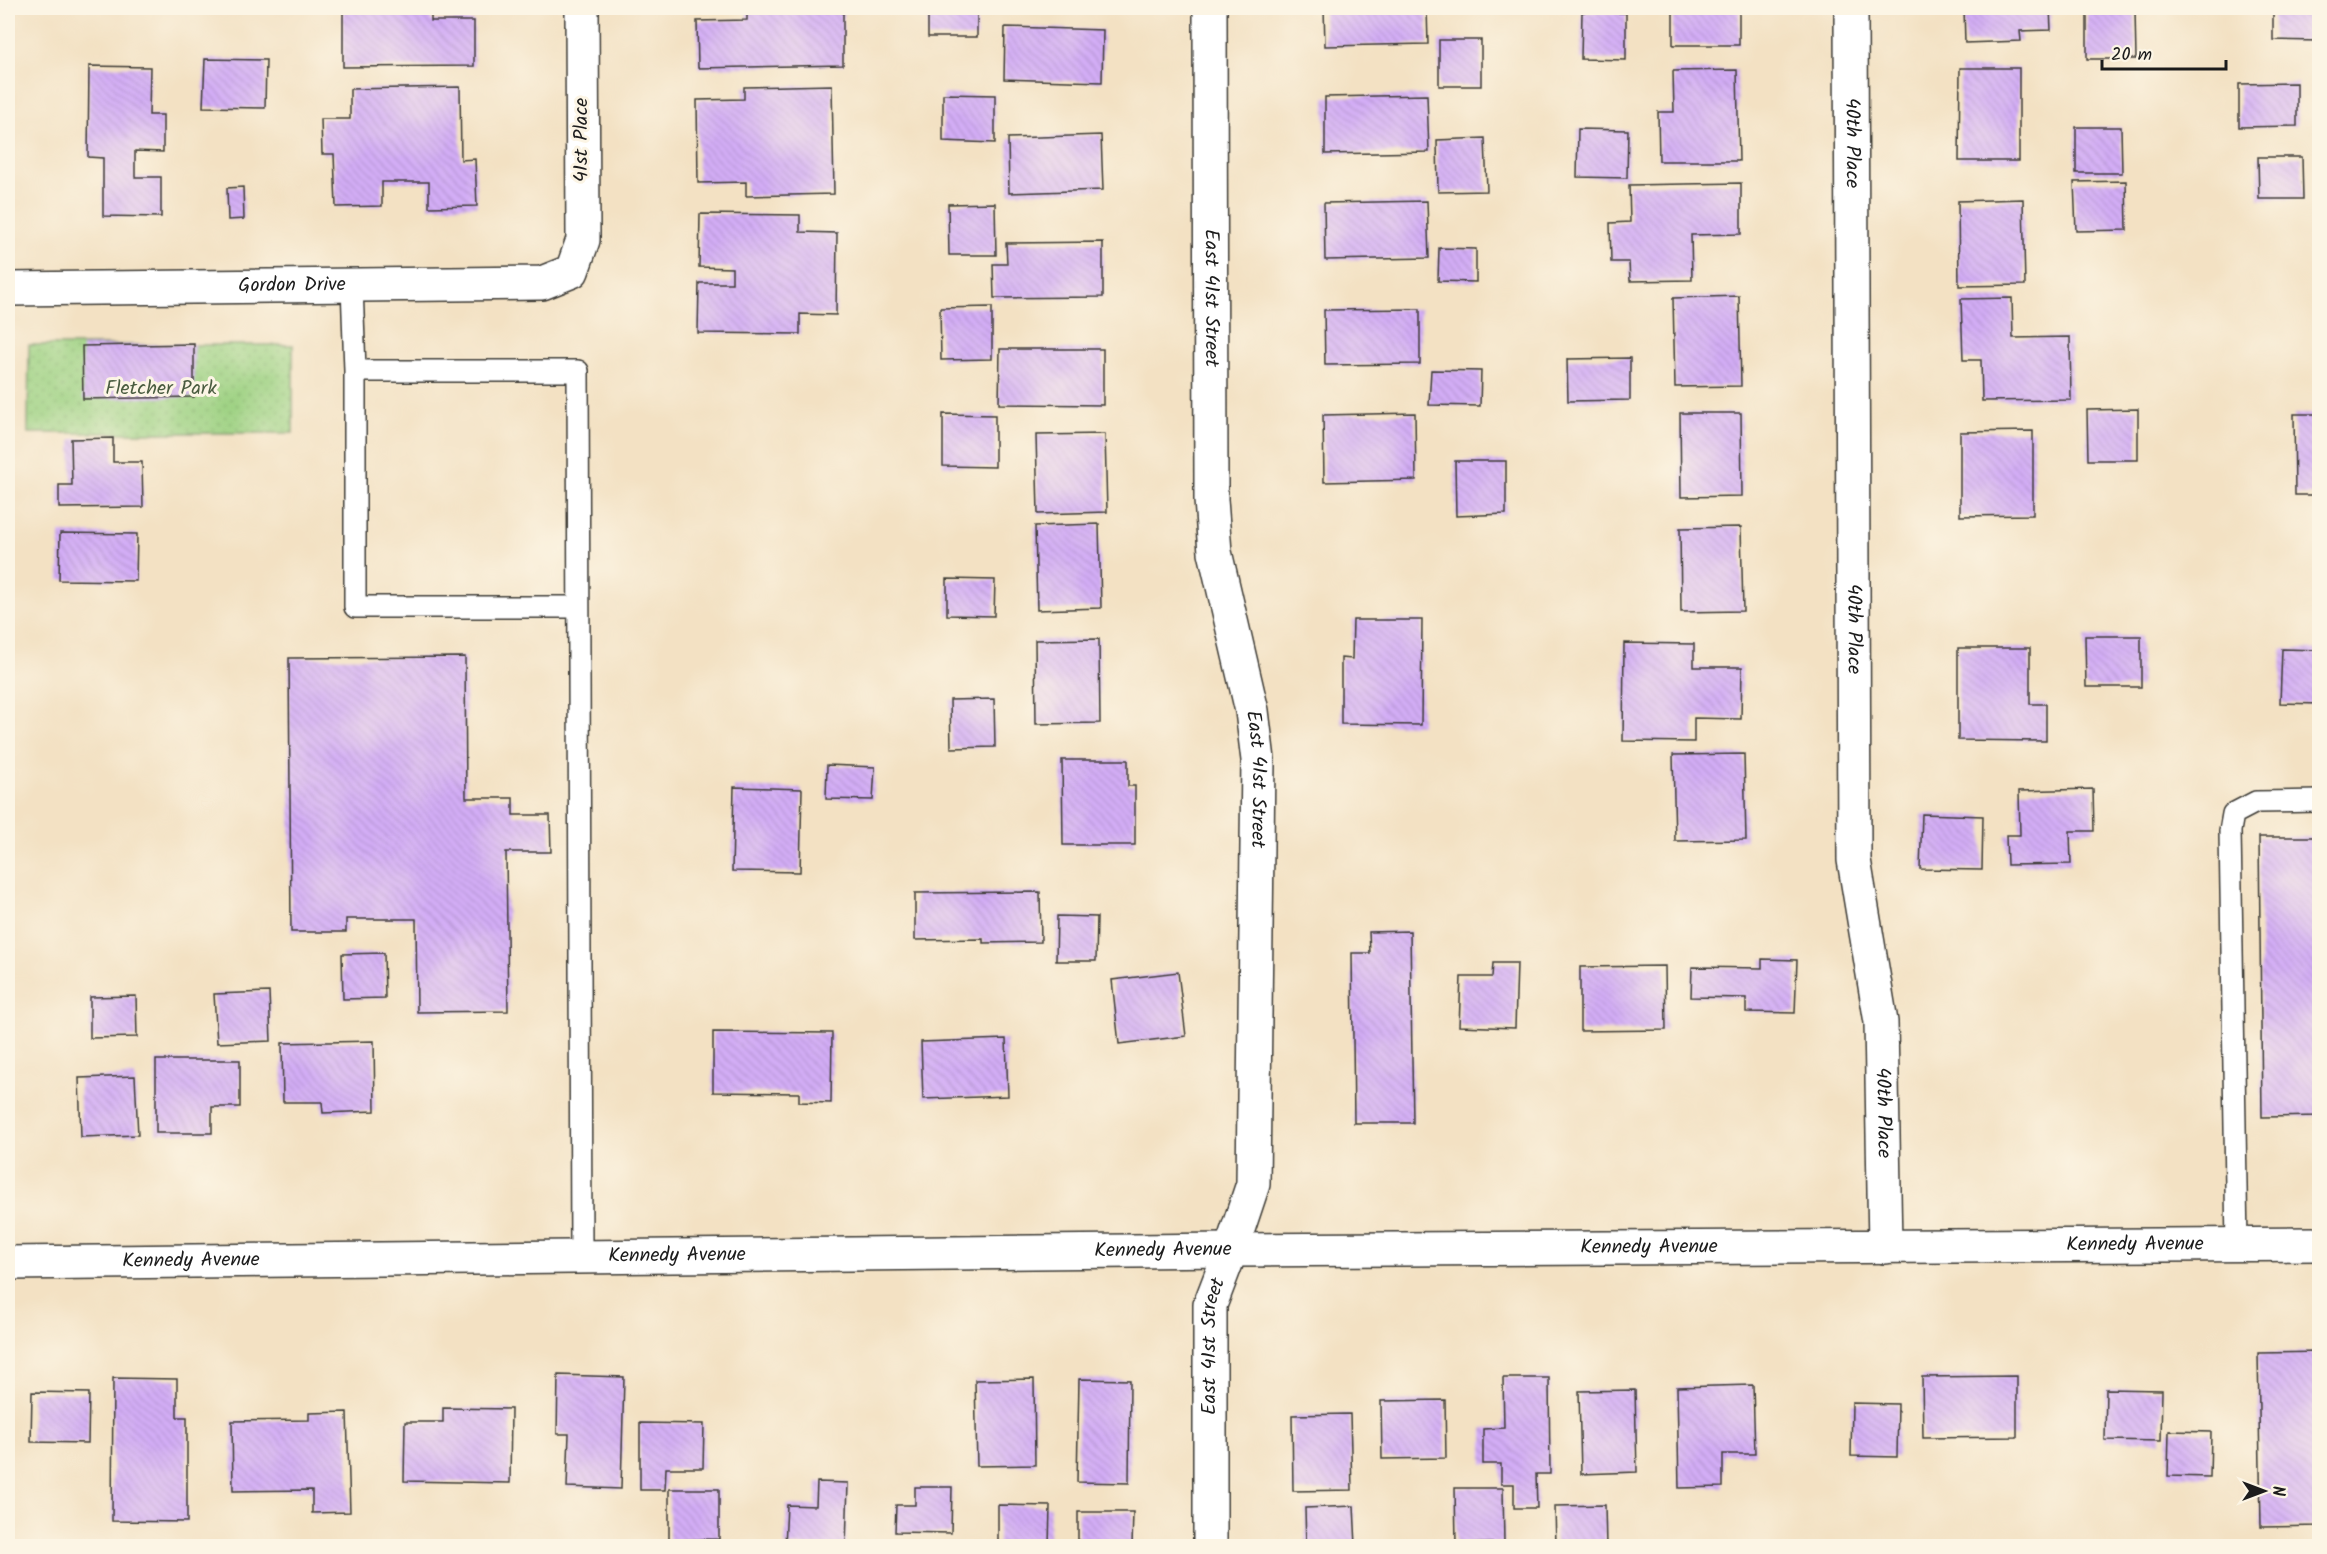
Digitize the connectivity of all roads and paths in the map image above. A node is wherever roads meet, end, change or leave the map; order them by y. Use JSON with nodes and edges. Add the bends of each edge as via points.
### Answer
{"nodes":[{"id":1,"x":582,"y":8,"type":"edge"},
{"id":2,"x":1210,"y":8,"type":"edge"},
{"id":3,"x":1851,"y":8,"type":"edge"},
{"id":4,"x":572,"y":271,"type":"joint"},
{"id":5,"x":352,"y":285,"type":"junction"},
{"id":6,"x":8,"y":289,"type":"edge"},
{"id":7,"x":354,"y":371,"type":"junction"},
{"id":8,"x":578,"y":607,"type":"junction"},
{"id":9,"x":2319,"y":801,"type":"edge"},
{"id":10,"x":2237,"y":1245,"type":"junction"},
{"id":11,"x":2319,"y":1245,"type":"edge"},
{"id":12,"x":1885,"y":1247,"type":"junction"},
{"id":13,"x":1231,"y":1250,"type":"junction"},
{"id":14,"x":580,"y":1256,"type":"junction"},
{"id":15,"x":8,"y":1263,"type":"edge"},
{"id":16,"x":1210,"y":1546,"type":"edge"}],
"edges":[{"from":1,"to":4,"type":"street","name":"41st Place","via":[[583,240]]},
{"from":2,"to":13,"type":"street","name":"East 41st Street","via":[[1211,500],[1215,552],[1252,711],[1258,760],[1253,1184]]},
{"from":3,"to":12,"type":"street","name":"40th Place","via":[[1854,860],[1881,1022]]},
{"from":4,"to":5,"type":"street","name":"Gordon Drive","via":[[542,283]]},
{"from":5,"to":6,"type":"street","name":"Gordon Drive"},
{"from":5,"to":7,"type":"lane"},
{"from":7,"to":8,"type":"lane","via":[[354,607]]},
{"from":7,"to":8,"type":"lane","via":[[579,371]]},
{"from":8,"to":14,"type":"lane"},
{"from":9,"to":10,"type":"lane","via":[[2256,802],[2233,813],[2230,831]]},
{"from":10,"to":11,"type":"street","name":"Kennedy Avenue"},
{"from":10,"to":12,"type":"street","name":"Kennedy Avenue"},
{"from":12,"to":13,"type":"street","name":"Kennedy Avenue"},
{"from":13,"to":14,"type":"street","name":"Kennedy Avenue"},
{"from":13,"to":16,"type":"street","name":"East 41st Street","via":[[1209,1305]]},
{"from":14,"to":15,"type":"street","name":"Kennedy Avenue"}]}
